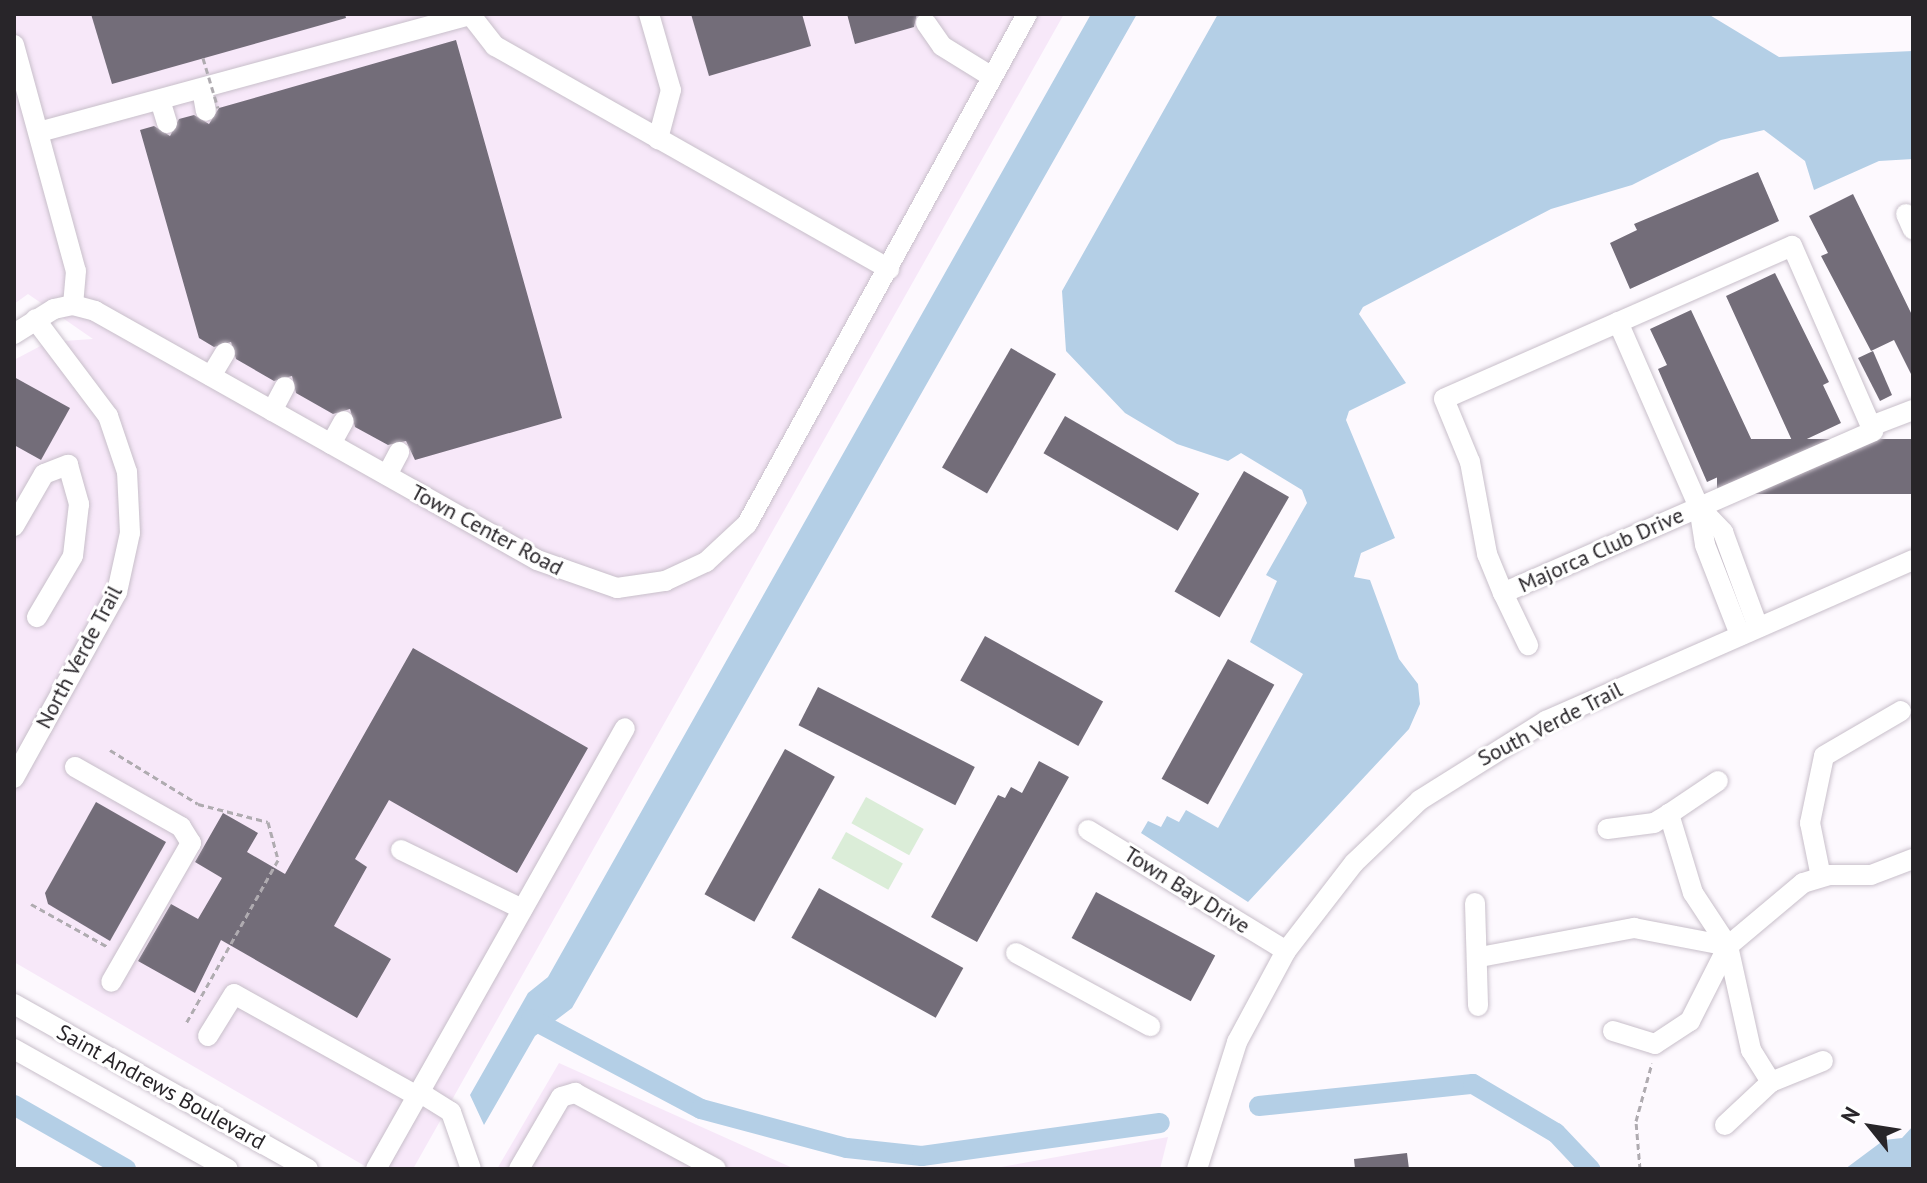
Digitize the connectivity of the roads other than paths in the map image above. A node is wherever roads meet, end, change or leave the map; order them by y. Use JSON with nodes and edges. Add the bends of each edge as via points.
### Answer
{"nodes":[{"id":1,"x":649,"y":14,"type":"edge"},
{"id":2,"x":1027,"y":14,"type":"edge"},
{"id":3,"x":473,"y":16,"type":"edge"},
{"id":4,"x":926,"y":23,"type":"dead end"},
{"id":5,"x":14,"y":45,"type":"edge"},
{"id":6,"x":251,"y":77,"type":"junction"},
{"id":7,"x":992,"y":77,"type":"junction"},
{"id":8,"x":202,"y":89,"type":"junction"},
{"id":9,"x":256,"y":97,"type":"dead end"},
{"id":10,"x":160,"y":100,"type":"junction"},
{"id":11,"x":212,"y":110,"type":"road end"},
{"id":12,"x":167,"y":123,"type":"dead end"},
{"id":13,"x":39,"y":132,"type":"junction"},
{"id":14,"x":658,"y":139,"type":"junction"},
{"id":15,"x":889,"y":269,"type":"junction"},
{"id":16,"x":73,"y":305,"type":"junction"},
{"id":17,"x":35,"y":319,"type":"junction"},
{"id":18,"x":1618,"y":322,"type":"junction"},
{"id":19,"x":14,"y":334,"type":"edge"},
{"id":20,"x":225,"y":353,"type":"dead end"},
{"id":21,"x":211,"y":376,"type":"junction"},
{"id":22,"x":285,"y":387,"type":"dead end"},
{"id":23,"x":1913,"y":410,"type":"edge"},
{"id":24,"x":272,"y":411,"type":"junction"},
{"id":25,"x":344,"y":421,"type":"dead end"},
{"id":26,"x":1871,"y":426,"type":"junction"},
{"id":27,"x":331,"y":444,"type":"junction"},
{"id":28,"x":399,"y":452,"type":"dead end"},
{"id":29,"x":387,"y":475,"type":"junction"},
{"id":30,"x":23,"y":492,"type":"edge"},
{"id":31,"x":1699,"y":507,"type":"junction"},
{"id":32,"x":14,"y":526,"type":"edge"},
{"id":33,"x":1913,"y":560,"type":"edge"},
{"id":34,"x":1503,"y":593,"type":"junction"},
{"id":35,"x":37,"y":617,"type":"dead end"},
{"id":36,"x":1749,"y":631,"type":"junction"},
{"id":37,"x":1528,"y":645,"type":"dead end"},
{"id":38,"x":1901,"y":711,"type":"dead end"},
{"id":39,"x":625,"y":728,"type":"dead end"},
{"id":40,"x":75,"y":767,"type":"dead end"},
{"id":41,"x":14,"y":778,"type":"edge"},
{"id":42,"x":1718,"y":781,"type":"dead end"},
{"id":43,"x":1669,"y":814,"type":"junction"},
{"id":44,"x":1607,"y":829,"type":"dead end"},
{"id":45,"x":1088,"y":830,"type":"dead end"},
{"id":46,"x":401,"y":850,"type":"dead end"},
{"id":47,"x":1911,"y":863,"type":"edge"},
{"id":48,"x":1821,"y":877,"type":"junction"},
{"id":49,"x":1475,"y":903,"type":"dead end"},
{"id":50,"x":522,"y":909,"type":"junction"},
{"id":51,"x":1728,"y":946,"type":"junction"},
{"id":52,"x":1286,"y":951,"type":"junction"},
{"id":53,"x":1016,"y":953,"type":"dead end"},
{"id":54,"x":1480,"y":957,"type":"junction"},
{"id":55,"x":111,"y":982,"type":"dead end"},
{"id":56,"x":14,"y":1004,"type":"edge"},
{"id":57,"x":1478,"y":1006,"type":"dead end"},
{"id":58,"x":1150,"y":1026,"type":"dead end"},
{"id":59,"x":1613,"y":1031,"type":"dead end"},
{"id":60,"x":208,"y":1036,"type":"dead end"},
{"id":61,"x":14,"y":1049,"type":"edge"},
{"id":62,"x":1823,"y":1061,"type":"dead end"},
{"id":63,"x":1771,"y":1082,"type":"junction"},
{"id":64,"x":418,"y":1094,"type":"junction"},
{"id":65,"x":1725,"y":1125,"type":"dead end"},
{"id":66,"x":228,"y":1169,"type":"edge"},
{"id":67,"x":308,"y":1169,"type":"edge"},
{"id":68,"x":376,"y":1169,"type":"edge"},
{"id":69,"x":471,"y":1169,"type":"edge"},
{"id":70,"x":519,"y":1169,"type":"edge"},
{"id":71,"x":716,"y":1169,"type":"edge"},
{"id":72,"x":1197,"y":1169,"type":"edge"}],
"edges":[{"from":1,"to":14,"type":"street","via":[[671,90]]},
{"from":2,"to":7,"type":"street","name":"Town Center Road"},
{"from":3,"to":6,"type":"street","via":[[429,39],[296,75]]},
{"from":3,"to":14,"type":"street","via":[[495,46]]},
{"from":4,"to":7,"type":"street","via":[[942,46]]},
{"from":5,"to":13,"type":"street"},
{"from":6,"to":8,"type":"street"},
{"from":6,"to":9,"type":"street"},
{"from":7,"to":15,"type":"street","name":"Town Center Road"},
{"from":8,"to":10,"type":"street"},
{"from":8,"to":11,"type":"street"},
{"from":10,"to":12,"type":"street"},
{"from":10,"to":13,"type":"street"},
{"from":13,"to":16,"type":"street","via":[[76,271]]},
{"from":14,"to":15,"type":"street"},
{"from":15,"to":29,"type":"street","name":"Town Center Road","via":[[747,524],[706,562],[665,581],[617,588],[569,574]]},
{"from":16,"to":17,"type":"street"},
{"from":16,"to":21,"type":"street","name":"Town Center Road"},
{"from":17,"to":19,"type":"street"},
{"from":17,"to":41,"type":"street","name":"North Verde Trail","via":[[108,416],[127,472],[130,533],[117,592]]},
{"from":18,"to":26,"type":"street","name":"Majorca Club Drive","via":[[1792,246]]},
{"from":18,"to":31,"type":"street","name":"Majorca Club Drive"},
{"from":18,"to":34,"type":"street","name":"Majorca Club Drive","via":[[1444,399],[1470,462],[1487,554]]},
{"from":20,"to":21,"type":"street"},
{"from":21,"to":24,"type":"street","name":"Town Center Road"},
{"from":22,"to":24,"type":"street"},
{"from":23,"to":26,"type":"street","name":"Majorca Club Drive"},
{"from":24,"to":27,"type":"street","name":"Town Center Road"},
{"from":25,"to":27,"type":"street"},
{"from":26,"to":31,"type":"street","name":"Majorca Club Drive","via":[[1873,431]]},
{"from":27,"to":29,"type":"street","name":"Town Center Road"},
{"from":28,"to":29,"type":"street"},
{"from":30,"to":32,"type":"street"},
{"from":30,"to":35,"type":"street","via":[[44,474],[68,465],[79,504],[73,556]]},
{"from":31,"to":34,"type":"street","name":"Majorca Club Drive"},
{"from":31,"to":36,"type":"street","name":"Majorca Club Drive","via":[[1705,545]]},
{"from":33,"to":36,"type":"street","name":"South Verde Trail"},
{"from":34,"to":37,"type":"street","name":"Majorca Club Drive"},
{"from":36,"to":52,"type":"street","name":"South Verde Trail","via":[[1546,721],[1462,769],[1354,863]]},
{"from":38,"to":48,"type":"street","via":[[1824,756],[1810,823]]},
{"from":39,"to":50,"type":"street"},
{"from":40,"to":55,"type":"street","via":[[181,827],[191,843]]},
{"from":42,"to":43,"type":"street"},
{"from":43,"to":44,"type":"street","via":[[1654,823]]},
{"from":43,"to":51,"type":"street","via":[[1693,893]]},
{"from":45,"to":52,"type":"street","name":"Town Bay Drive"},
{"from":46,"to":50,"type":"street"},
{"from":47,"to":48,"type":"street","via":[[1871,875]]},
{"from":48,"to":51,"type":"street","via":[[1779,898]]},
{"from":49,"to":54,"type":"street"},
{"from":50,"to":64,"type":"street"},
{"from":51,"to":54,"type":"street","via":[[1634,928]]},
{"from":51,"to":59,"type":"street","via":[[1690,1021],[1655,1044]]},
{"from":51,"to":63,"type":"street","via":[[1751,1050]]},
{"from":52,"to":72,"type":"street","name":"South Verde Trail","via":[[1237,1042]]},
{"from":53,"to":58,"type":"street"},
{"from":54,"to":57,"type":"street"},
{"from":56,"to":67,"type":"street","name":"Saint Andrews Boulevard"},
{"from":60,"to":64,"type":"street","via":[[234,994]]},
{"from":61,"to":66,"type":"street","name":"Saint Andrews Boulevard"},
{"from":62,"to":63,"type":"street"},
{"from":63,"to":65,"type":"street"},
{"from":64,"to":68,"type":"street"},
{"from":64,"to":69,"type":"street","via":[[451,1112]]},
{"from":70,"to":71,"type":"street","via":[[561,1097],[575,1093]]}]}
